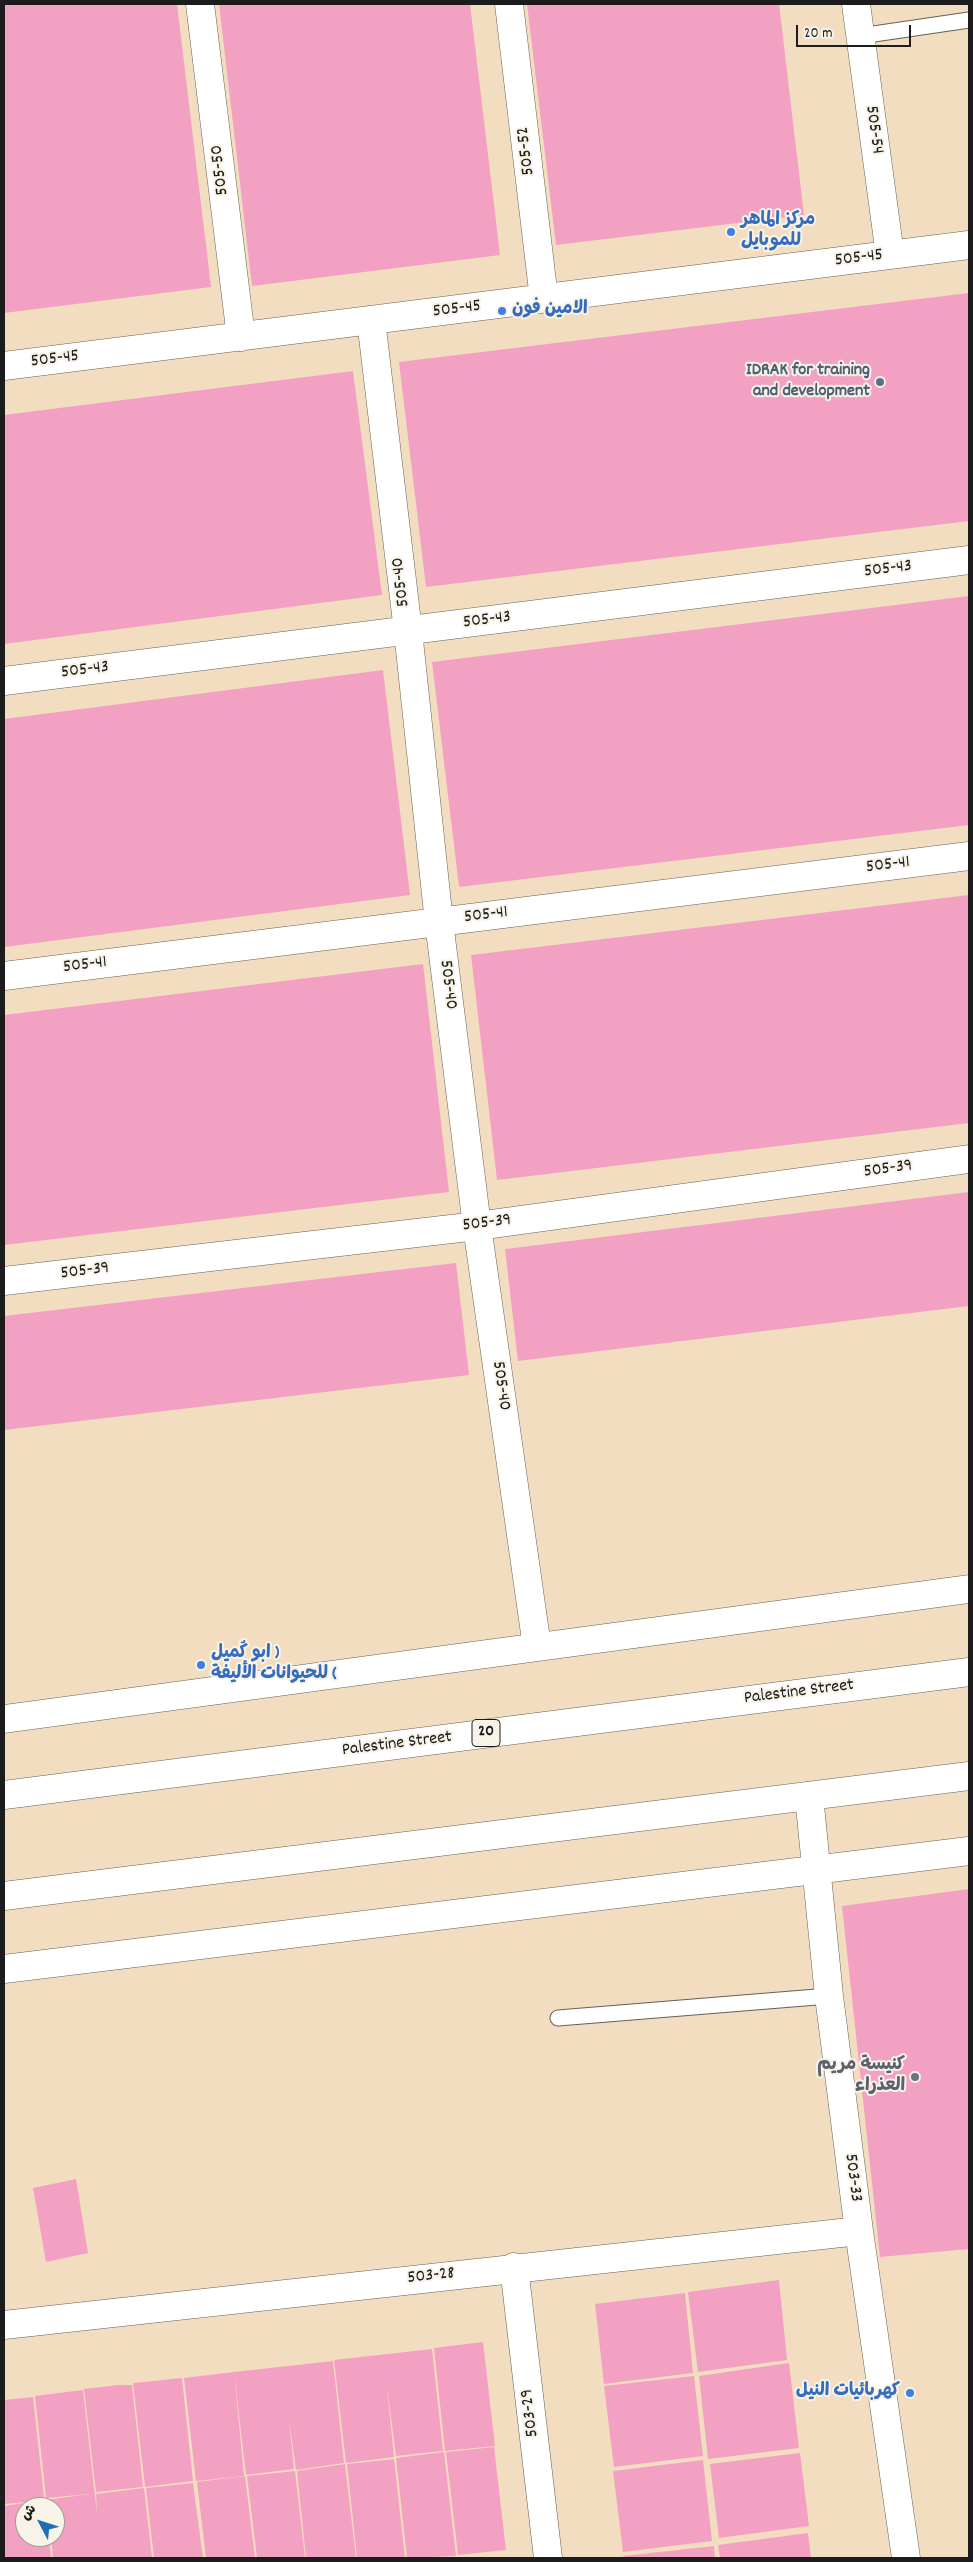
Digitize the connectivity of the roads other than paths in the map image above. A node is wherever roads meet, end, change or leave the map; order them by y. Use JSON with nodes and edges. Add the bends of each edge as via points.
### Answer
{"nodes":[{"id":1,"x":200,"y":4,"type":"edge"},
{"id":2,"x":509,"y":4,"type":"edge"},
{"id":3,"x":856,"y":4,"type":"edge"},
{"id":4,"x":969,"y":20,"type":"edge"},
{"id":5,"x":860,"y":36,"type":"junction"},
{"id":6,"x":969,"y":245,"type":"edge"},
{"id":7,"x":890,"y":255,"type":"junction"},
{"id":8,"x":544,"y":299,"type":"junction"},
{"id":9,"x":371,"y":320,"type":"junction"},
{"id":10,"x":241,"y":337,"type":"junction"},
{"id":11,"x":4,"y":366,"type":"edge"},
{"id":12,"x":969,"y":560,"type":"edge"},
{"id":13,"x":408,"y":631,"type":"junction"},
{"id":14,"x":4,"y":681,"type":"edge"},
{"id":15,"x":969,"y":856,"type":"edge"},
{"id":16,"x":439,"y":922,"type":"junction"},
{"id":17,"x":4,"y":976,"type":"edge"},
{"id":18,"x":969,"y":1159,"type":"edge"},
{"id":19,"x":477,"y":1226,"type":"junction"},
{"id":20,"x":4,"y":1282,"type":"edge"},
{"id":21,"x":969,"y":1589,"type":"edge"},
{"id":22,"x":537,"y":1648,"type":"junction"},
{"id":23,"x":969,"y":1672,"type":"edge"},
{"id":24,"x":4,"y":1719,"type":"edge"},
{"id":25,"x":969,"y":1776,"type":"edge"},
{"id":26,"x":4,"y":1795,"type":"edge"},
{"id":27,"x":809,"y":1796,"type":"junction"},
{"id":28,"x":969,"y":1851,"type":"edge"},
{"id":29,"x":817,"y":1870,"type":"junction"},
{"id":30,"x":4,"y":1896,"type":"edge"},
{"id":31,"x":4,"y":1969,"type":"edge"},
{"id":32,"x":829,"y":1996,"type":"junction"},
{"id":33,"x":558,"y":2018,"type":"dead end"},
{"id":34,"x":859,"y":2231,"type":"junction"},
{"id":35,"x":514,"y":2267,"type":"junction"},
{"id":36,"x":4,"y":2325,"type":"edge"},
{"id":37,"x":548,"y":2558,"type":"edge"},
{"id":38,"x":906,"y":2558,"type":"edge"}],
"edges":[{"from":1,"to":10,"type":"street","name":"505-50"},
{"from":2,"to":8,"type":"street","name":"505-52"},
{"from":3,"to":5,"type":"street","name":"505-54"},
{"from":4,"to":5,"type":"lane"},
{"from":5,"to":7,"type":"street","name":"505-54"},
{"from":6,"to":7,"type":"street","name":"505-45"},
{"from":7,"to":8,"type":"street","name":"505-45"},
{"from":8,"to":9,"type":"street","name":"505-45"},
{"from":9,"to":10,"type":"street","name":"505-45"},
{"from":9,"to":13,"type":"street","name":"505-40"},
{"from":10,"to":11,"type":"street","name":"505-45"},
{"from":12,"to":13,"type":"street","name":"505-43"},
{"from":13,"to":14,"type":"street","name":"505-43"},
{"from":13,"to":16,"type":"street","name":"505-40"},
{"from":15,"to":16,"type":"street","name":"505-41"},
{"from":16,"to":17,"type":"street","name":"505-41"},
{"from":16,"to":19,"type":"street","name":"505-40"},
{"from":18,"to":19,"type":"street","name":"505-39"},
{"from":19,"to":20,"type":"street","name":"505-39"},
{"from":19,"to":22,"type":"street","name":"505-40"},
{"from":21,"to":22,"type":"street"},
{"from":22,"to":24,"type":"street"},
{"from":23,"to":26,"type":"street","name":"Palestine Street","number":"20"},
{"from":25,"to":27,"type":"street"},
{"from":27,"to":29,"type":"street","name":"503-33"},
{"from":27,"to":30,"type":"street"},
{"from":28,"to":29,"type":"street"},
{"from":29,"to":31,"type":"street"},
{"from":29,"to":32,"type":"street","name":"503-33"},
{"from":32,"to":33,"type":"lane"},
{"from":32,"to":34,"type":"street","name":"503-33"},
{"from":34,"to":35,"type":"street","name":"503-28"},
{"from":34,"to":38,"type":"street","name":"503-33"},
{"from":35,"to":36,"type":"street","name":"503-28"},
{"from":35,"to":37,"type":"street","name":"503-29"}]}
